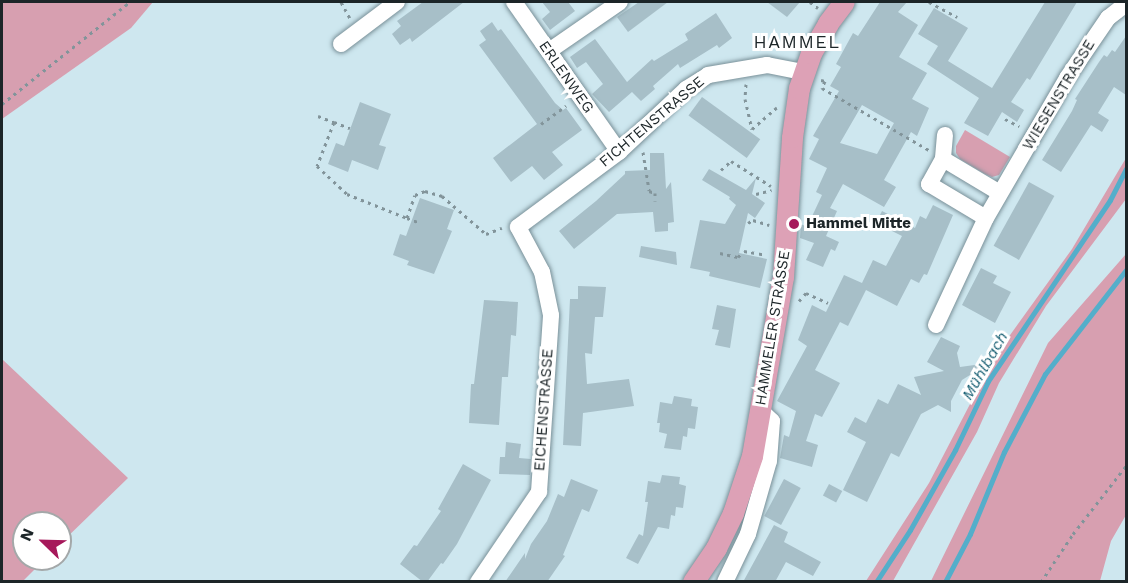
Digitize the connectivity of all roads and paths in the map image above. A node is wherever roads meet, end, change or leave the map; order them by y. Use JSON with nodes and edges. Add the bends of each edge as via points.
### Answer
{"nodes":[{"id":1,"x":130,"y":2,"type":"edge"},
{"id":2,"x":397,"y":2,"type":"edge"},
{"id":3,"x":514,"y":2,"type":"edge"},
{"id":4,"x":620,"y":2,"type":"edge"},
{"id":5,"x":844,"y":2,"type":"edge"},
{"id":6,"x":929,"y":2,"type":"edge"},
{"id":7,"x":1126,"y":4,"type":"edge"},
{"id":8,"x":957,"y":17,"type":"dead end"},
{"id":9,"x":341,"y":44,"type":"dead end"},
{"id":10,"x":549,"y":51,"type":"junction"},
{"id":11,"x":753,"y":66,"type":"junction"},
{"id":12,"x":801,"y":80,"type":"junction"},
{"id":13,"x":824,"y":83,"type":"dead end"},
{"id":14,"x":580,"y":96,"type":"junction"},
{"id":15,"x":2,"y":104,"type":"edge"},
{"id":16,"x":318,"y":116,"type":"dead end"},
{"id":17,"x":1005,"y":119,"type":"dead end"},
{"id":18,"x":1024,"y":120,"type":"dead end"},
{"id":19,"x":334,"y":122,"type":"junction"},
{"id":20,"x":541,"y":124,"type":"dead end"},
{"id":21,"x":351,"y":128,"type":"dead end"},
{"id":22,"x":639,"y":132,"type":"junction"},
{"id":23,"x":945,"y":135,"type":"dead end"},
{"id":24,"x":619,"y":152,"type":"junction"},
{"id":25,"x":943,"y":159,"type":"junction"},
{"id":26,"x":721,"y":170,"type":"dead end"},
{"id":27,"x":790,"y":188,"type":"junction"},
{"id":28,"x":766,"y":190,"type":"dead end"},
{"id":29,"x":1000,"y":193,"type":"junction"},
{"id":30,"x":756,"y":194,"type":"dead end"},
{"id":31,"x":655,"y":201,"type":"dead end"},
{"id":32,"x":407,"y":218,"type":"junction"},
{"id":33,"x":986,"y":218,"type":"junction"},
{"id":34,"x":418,"y":222,"type":"dead end"},
{"id":35,"x":748,"y":224,"type":"dead end"},
{"id":36,"x":769,"y":225,"type":"dead end"},
{"id":37,"x":518,"y":227,"type":"junction"},
{"id":38,"x":720,"y":253,"type":"dead end"},
{"id":39,"x":770,"y":256,"type":"dead end"},
{"id":40,"x":799,"y":301,"type":"dead end"},
{"id":41,"x":828,"y":303,"type":"dead end"},
{"id":42,"x":936,"y":325,"type":"dead end"},
{"id":43,"x":760,"y":410,"type":"junction"},
{"id":44,"x":1126,"y":466,"type":"edge"},
{"id":45,"x":478,"y":582,"type":"edge"},
{"id":46,"x":693,"y":582,"type":"edge"},
{"id":47,"x":725,"y":582,"type":"edge"},
{"id":48,"x":1041,"y":582,"type":"edge"}],
"edges":[{"from":1,"to":15,"type":"path"},
{"from":2,"to":9,"type":"street"},
{"from":3,"to":10,"type":"street","name":"ERLENWEG"},
{"from":4,"to":10,"type":"street"},
{"from":5,"to":12,"type":"main road","name":"HAMMELER STRASSE","via":[[824,30]]},
{"from":6,"to":8,"type":"path"},
{"from":7,"to":29,"type":"street","name":"WIESENSTRASSE","via":[[1093,37]]},
{"from":10,"to":14,"type":"street","name":"ERLENWEG"},
{"from":11,"to":12,"type":"street","name":"FICHTENSTRASSE","via":[[779,66]]},
{"from":11,"to":12,"type":"path","via":[[745,93],[753,129]]},
{"from":11,"to":22,"type":"street","name":"FICHTENSTRASSE","via":[[720,71],[697,81]]},
{"from":12,"to":27,"type":"main road","name":"HAMMELER STRASSE","via":[[792,137]]},
{"from":13,"to":25,"type":"path","via":[[822,88]]},
{"from":14,"to":20,"type":"path"},
{"from":14,"to":24,"type":"street","name":"ERLENWEG"},
{"from":16,"to":19,"type":"path"},
{"from":17,"to":18,"type":"path","via":[[1018,127]]},
{"from":19,"to":21,"type":"path"},
{"from":19,"to":32,"type":"path","via":[[317,166],[346,195]]},
{"from":22,"to":24,"type":"street","name":"FICHTENSTRASSE"},
{"from":22,"to":31,"type":"path","via":[[649,191],[655,193]]},
{"from":23,"to":25,"type":"street"},
{"from":24,"to":37,"type":"street","name":"FICHTENSTRASSE"},
{"from":25,"to":29,"type":"street"},
{"from":25,"to":33,"type":"street","via":[[929,184]]},
{"from":26,"to":27,"type":"path","via":[[731,161],[766,185]]},
{"from":27,"to":43,"type":"main road","name":"HAMMELER STRASSE","via":[[783,277]]},
{"from":28,"to":30,"type":"path"},
{"from":29,"to":33,"type":"street","name":"WIESENSTRASSE"},
{"from":32,"to":34,"type":"path"},
{"from":32,"to":37,"type":"path","via":[[415,195],[425,191],[442,196],[486,234],[499,228]]},
{"from":33,"to":42,"type":"street","name":"WIESENSTRASSE"},
{"from":35,"to":36,"type":"path","via":[[753,220]]},
{"from":37,"to":45,"type":"street","name":"EICHENSTRASSE","via":[[542,272],[551,315],[538,492]]},
{"from":38,"to":39,"type":"path","via":[[738,257],[744,251]]},
{"from":40,"to":41,"type":"path","via":[[806,293]]},
{"from":43,"to":46,"type":"main road","name":"HAMMELER STRASSE","via":[[752,456],[733,513]]},
{"from":43,"to":47,"type":"street","via":[[772,421],[769,461],[748,534]]},
{"from":44,"to":48,"type":"path"}]}
